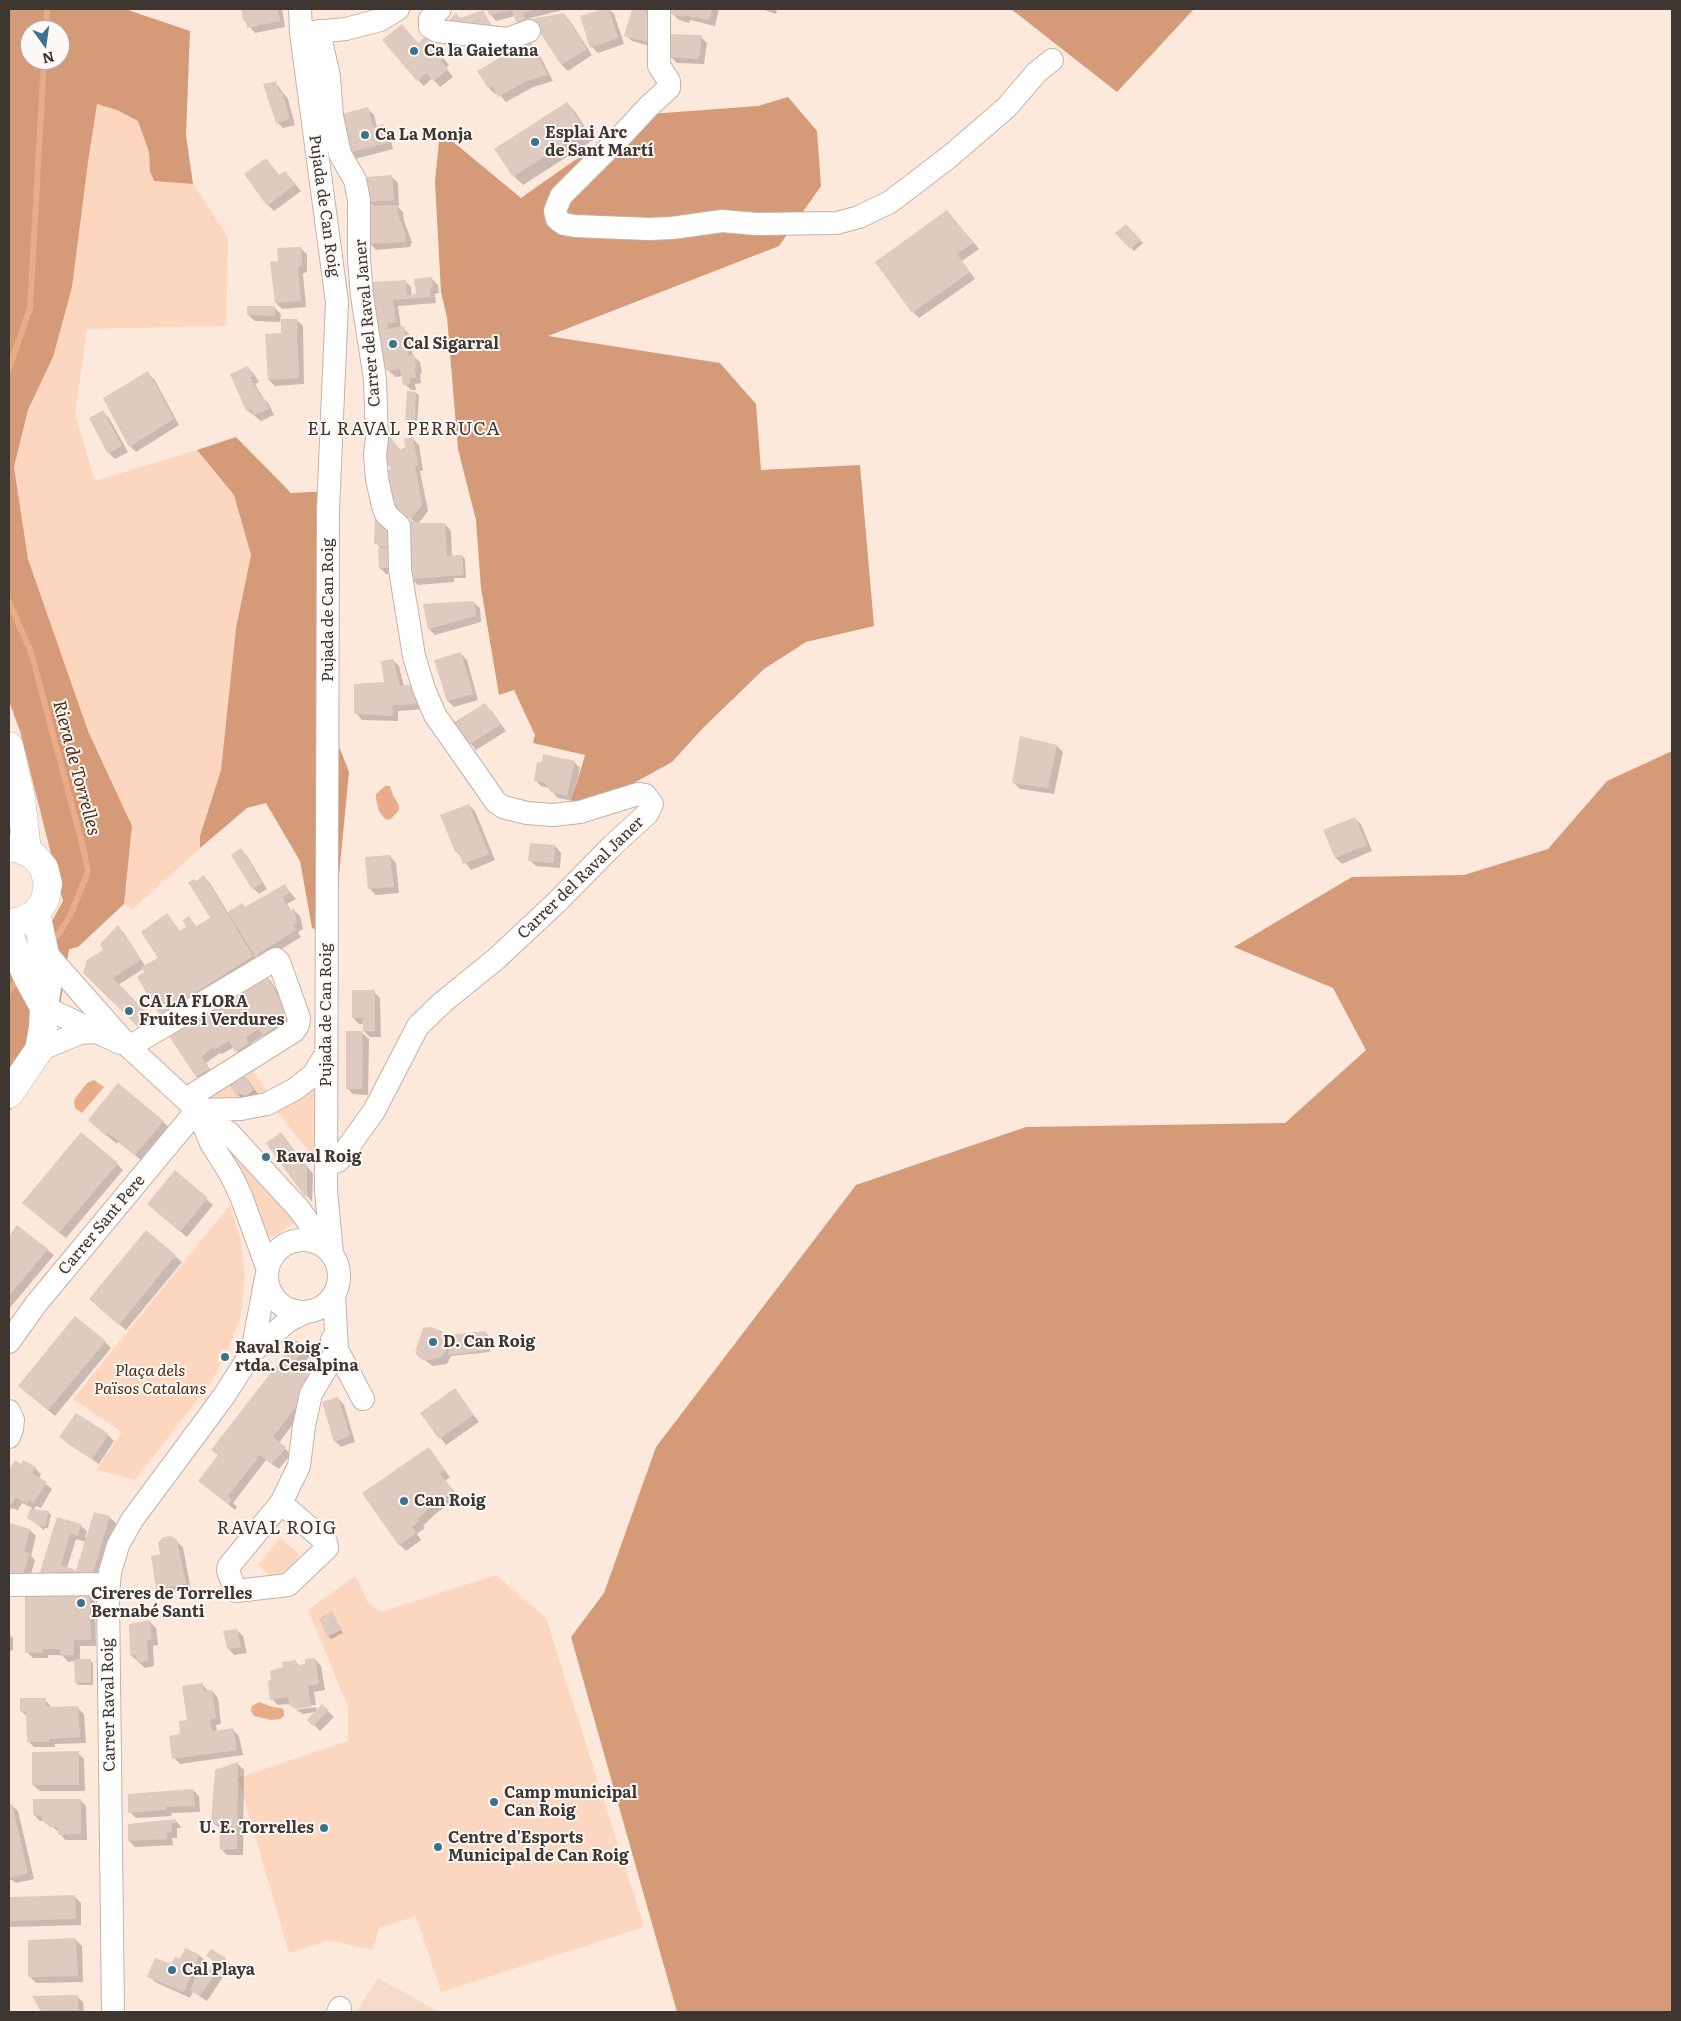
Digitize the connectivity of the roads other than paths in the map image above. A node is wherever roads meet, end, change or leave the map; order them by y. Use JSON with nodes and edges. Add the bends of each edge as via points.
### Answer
{"nodes":[{"id":1,"x":300,"y":9,"type":"edge"},
{"id":2,"x":398,"y":9,"type":"edge"},
{"id":3,"x":440,"y":9,"type":"edge"},
{"id":4,"x":658,"y":9,"type":"edge"},
{"id":5,"x":529,"y":31,"type":"dead end"},
{"id":6,"x":310,"y":32,"type":"junction"},
{"id":7,"x":1052,"y":60,"type":"dead end"},
{"id":8,"x":9,"y":746,"type":"edge"},
{"id":9,"x":12,"y":785,"type":"edge"},
{"id":10,"x":18,"y":850,"type":"edge"},
{"id":11,"x":36,"y":913,"type":"junction"},
{"id":12,"x":9,"y":923,"type":"edge"},
{"id":13,"x":9,"y":935,"type":"edge"},
{"id":14,"x":44,"y":952,"type":"junction"},
{"id":15,"x":44,"y":1007,"type":"junction"},
{"id":16,"x":96,"y":1032,"type":"junction"},
{"id":17,"x":129,"y":1047,"type":"junction"},
{"id":18,"x":39,"y":1050,"type":"junction"},
{"id":19,"x":326,"y":1054,"type":"junction"},
{"id":20,"x":9,"y":1094,"type":"edge"},
{"id":21,"x":192,"y":1105,"type":"junction"},
{"id":22,"x":326,"y":1164,"type":"junction"},
{"id":23,"x":326,"y":1190,"type":"junction"},
{"id":24,"x":308,"y":1219,"type":"junction"},
{"id":25,"x":294,"y":1241,"type":"junction"},
{"id":26,"x":328,"y":1250,"type":"junction"},
{"id":27,"x":267,"y":1273,"type":"junction"},
{"id":28,"x":334,"y":1295,"type":"junction"},
{"id":29,"x":305,"y":1313,"type":"junction"},
{"id":30,"x":9,"y":1342,"type":"edge"},
{"id":31,"x":337,"y":1350,"type":"junction"},
{"id":32,"x":252,"y":1352,"type":"junction"},
{"id":33,"x":363,"y":1399,"type":"dead end"},
{"id":34,"x":9,"y":1411,"type":"edge"},
{"id":35,"x":9,"y":1437,"type":"edge"},
{"id":36,"x":281,"y":1503,"type":"dead end"},
{"id":37,"x":109,"y":1584,"type":"junction"},
{"id":38,"x":9,"y":1585,"type":"edge"},
{"id":39,"x":113,"y":2012,"type":"edge"}],
"edges":[{"from":1,"to":6,"type":"street"},
{"from":2,"to":6,"type":"street","via":[[380,20],[346,29]]},
{"from":3,"to":5,"type":"street","via":[[430,19],[430,26],[437,31],[507,39]]},
{"from":4,"to":7,"type":"street","via":[[659,66],[669,81],[669,88],[561,196],[555,211],[557,219],[564,224],[649,229],[722,221],[837,223],[859,217],[890,202],[949,157],[1007,107],[1037,72]]},
{"from":6,"to":19,"type":"street","name":"Pujada de Can Roig","via":[[337,302],[328,510]]},
{"from":6,"to":22,"type":"street","name":"Carrer del Raval Janer","via":[[329,76],[332,116],[340,154],[355,180],[359,200],[362,296],[376,379],[377,479],[382,506],[399,526],[403,592],[414,656],[435,715],[496,802],[503,807],[553,815],[580,812],[638,794],[645,795],[652,808],[560,900],[418,1026],[374,1111],[338,1160]]},
{"from":8,"to":9,"type":"main road"},
{"from":9,"to":10,"type":"main road","via":[[21,798]]},
{"from":10,"to":11,"type":"main road","via":[[40,861],[47,876],[48,892]]},
{"from":11,"to":12,"type":"main road","via":[[22,921]]},
{"from":11,"to":14,"type":"main road"},
{"from":13,"to":15,"type":"main road"},
{"from":14,"to":15,"type":"main road","via":[[49,973]]},
{"from":14,"to":17,"type":"street"},
{"from":15,"to":16,"type":"street"},
{"from":15,"to":18,"type":"main road"},
{"from":16,"to":17,"type":"street"},
{"from":16,"to":18,"type":"street","via":[[80,1033]]},
{"from":17,"to":21,"type":"street"},
{"from":17,"to":21,"type":"street","name":"Carrer Sant Pere","via":[[276,959],[299,1018],[298,1025]]},
{"from":18,"to":20,"type":"main road"},
{"from":19,"to":21,"type":"street","via":[[313,1075],[268,1104],[241,1109]]},
{"from":19,"to":22,"type":"street","name":"Pujada de Can Roig"},
{"from":21,"to":24,"type":"street","via":[[229,1133]]},
{"from":21,"to":27,"type":"street","via":[[241,1196]]},
{"from":21,"to":30,"type":"street","name":"Carrer Sant Pere"},
{"from":22,"to":23,"type":"street","name":"Pujada de Can Roig"},
{"from":23,"to":24,"type":"street"},
{"from":23,"to":26,"type":"street","name":"Pujada de Can Roig"},
{"from":24,"to":25,"type":"street"},
{"from":24,"to":26,"type":"street"},
{"from":25,"to":26,"type":"street","via":[[318,1242]]},
{"from":25,"to":27,"type":"street","via":[[276,1251]]},
{"from":26,"to":28,"type":"street","via":[[339,1274]]},
{"from":27,"to":29,"type":"street","via":[[270,1292],[276,1301],[285,1308]]},
{"from":27,"to":32,"type":"street","name":"Carrer Raval Roig"},
{"from":28,"to":29,"type":"street","via":[[317,1310]]},
{"from":28,"to":31,"type":"street"},
{"from":29,"to":31,"type":"street","via":[[327,1332]]},
{"from":29,"to":32,"type":"street","name":"Carrer Raval Roig","via":[[288,1321]]},
{"from":31,"to":33,"type":"street"},
{"from":31,"to":36,"type":"street","via":[[311,1394],[299,1466]]},
{"from":32,"to":37,"type":"street","name":"Carrer Raval Roig","via":[[224,1396],[128,1527],[114,1556]]},
{"from":34,"to":35,"type":"street","via":[[13,1420]]},
{"from":37,"to":38,"type":"street"},
{"from":37,"to":39,"type":"street","name":"Carrer Raval Roig"}]}
